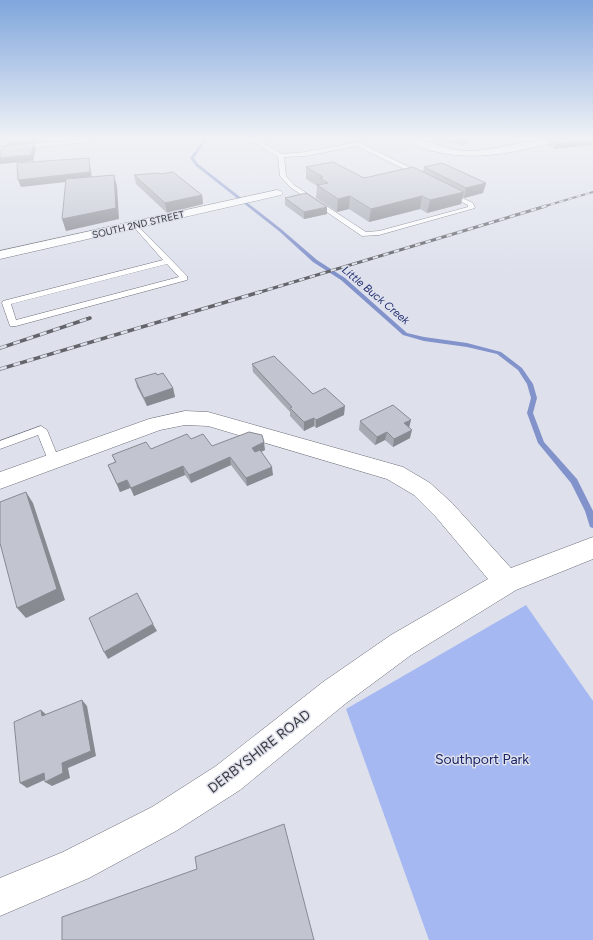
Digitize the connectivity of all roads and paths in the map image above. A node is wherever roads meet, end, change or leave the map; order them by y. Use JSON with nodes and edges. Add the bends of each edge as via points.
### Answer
{"nodes":[{"id":1,"x":289,"y":183,"type":"edge"},
{"id":2,"x":443,"y":190,"type":"edge"},
{"id":3,"x":277,"y":194,"type":"dead end"},
{"id":4,"x":135,"y":225,"type":"junction"},
{"id":5,"x":0,"y":255,"type":"edge"},
{"id":6,"x":169,"y":261,"type":"junction"},
{"id":7,"x":0,"y":445,"type":"edge"},
{"id":8,"x":54,"y":462,"type":"junction"},
{"id":9,"x":0,"y":481,"type":"edge"},
{"id":10,"x":593,"y":548,"type":"edge"},
{"id":11,"x":506,"y":582,"type":"junction"},
{"id":12,"x":0,"y":897,"type":"edge"}],
"edges":[{"from":1,"to":2,"type":"lane","via":[[365,234],[378,233],[472,208],[471,204]]},
{"from":3,"to":4,"type":"street","name":"SOUTH 2ND STREET"},
{"from":4,"to":5,"type":"street","name":"SOUTH 2ND STREET"},
{"from":4,"to":6,"type":"lane"},
{"from":6,"to":6,"type":"lane","via":[[184,278],[13,324],[6,304]]},
{"from":7,"to":8,"type":"lane","via":[[41,430]]},
{"from":8,"to":9,"type":"street"},
{"from":8,"to":11,"type":"street","via":[[156,424],[175,419],[208,419],[390,472],[422,489]]},
{"from":10,"to":11,"type":"street","name":"DERBYSHIRE ROAD"},
{"from":11,"to":12,"type":"street","name":"DERBYSHIRE ROAD","via":[[401,644],[334,693],[228,778],[164,819],[76,865]]}]}
